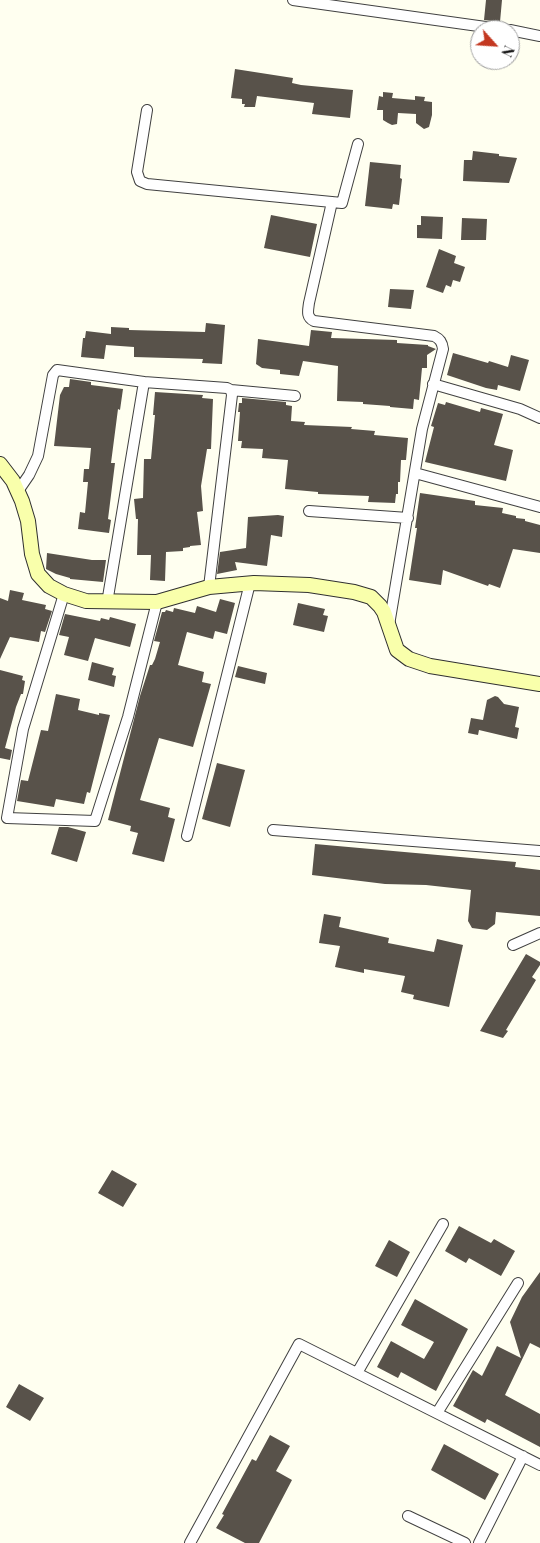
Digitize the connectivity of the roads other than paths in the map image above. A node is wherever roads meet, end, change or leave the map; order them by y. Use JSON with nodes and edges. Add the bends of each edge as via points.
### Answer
{"nodes":[{"id":1,"x":294,"y":0,"type":"edge"},
{"id":2,"x":470,"y":25,"type":"edge"},
{"id":3,"x":520,"y":32,"type":"edge"},
{"id":4,"x":540,"y":36,"type":"edge"},
{"id":5,"x":147,"y":110,"type":"dead end"},
{"id":6,"x":358,"y":144,"type":"dead end"},
{"id":7,"x":332,"y":202,"type":"junction"},
{"id":8,"x":144,"y":382,"type":"junction"},
{"id":9,"x":433,"y":384,"type":"junction"},
{"id":10,"x":231,"y":390,"type":"junction"},
{"id":11,"x":295,"y":396,"type":"dead end"},
{"id":12,"x":540,"y":418,"type":"edge"},
{"id":13,"x":0,"y":464,"type":"edge"},
{"id":14,"x":415,"y":473,"type":"junction"},
{"id":15,"x":18,"y":491,"type":"junction"},
{"id":16,"x":540,"y":507,"type":"edge"},
{"id":17,"x":309,"y":511,"type":"dead end"},
{"id":18,"x":408,"y":518,"type":"junction"},
{"id":19,"x":250,"y":583,"type":"junction"},
{"id":20,"x":209,"y":587,"type":"junction"},
{"id":21,"x":64,"y":594,"type":"junction"},
{"id":22,"x":157,"y":602,"type":"junction"},
{"id":23,"x":107,"y":603,"type":"junction"},
{"id":24,"x":389,"y":627,"type":"junction"},
{"id":25,"x":540,"y":684,"type":"edge"},
{"id":26,"x":274,"y":830,"type":"dead end"},
{"id":27,"x":187,"y":836,"type":"dead end"},
{"id":28,"x":540,"y":850,"type":"edge"},
{"id":29,"x":540,"y":934,"type":"edge"},
{"id":30,"x":513,"y":945,"type":"dead end"},
{"id":31,"x":443,"y":1224,"type":"dead end"},
{"id":32,"x":518,"y":1283,"type":"dead end"},
{"id":33,"x":357,"y":1373,"type":"junction"},
{"id":34,"x":437,"y":1413,"type":"junction"},
{"id":35,"x":523,"y":1456,"type":"junction"},
{"id":36,"x":540,"y":1465,"type":"edge"},
{"id":37,"x":408,"y":1516,"type":"dead end"},
{"id":38,"x":190,"y":1543,"type":"edge"},
{"id":39,"x":464,"y":1543,"type":"edge"},
{"id":40,"x":479,"y":1543,"type":"edge"}],
"edges":[{"from":1,"to":2,"type":"street"},
{"from":3,"to":4,"type":"street"},
{"from":5,"to":7,"type":"street","via":[[137,172],[143,183]]},
{"from":6,"to":7,"type":"street","via":[[342,203]]},
{"from":7,"to":9,"type":"street","via":[[308,316],[314,321],[434,336],[443,349]]},
{"from":8,"to":10,"type":"street"},
{"from":8,"to":15,"type":"street","via":[[62,370],[55,372],[38,456]]},
{"from":8,"to":23,"type":"street"},
{"from":9,"to":12,"type":"street","via":[[520,409]]},
{"from":9,"to":14,"type":"street"},
{"from":10,"to":11,"type":"street"},
{"from":10,"to":20,"type":"street"},
{"from":13,"to":15,"type":"street"},
{"from":14,"to":16,"type":"street"},
{"from":14,"to":18,"type":"street"},
{"from":15,"to":21,"type":"street","via":[[26,511],[38,574],[49,586]]},
{"from":17,"to":18,"type":"street"},
{"from":18,"to":24,"type":"street"},
{"from":19,"to":20,"type":"street"},
{"from":19,"to":24,"type":"street","via":[[309,585],[365,595],[380,606]]},
{"from":19,"to":27,"type":"street"},
{"from":20,"to":22,"type":"street"},
{"from":21,"to":22,"type":"street","via":[[24,729],[7,818],[95,821],[128,717]]},
{"from":21,"to":23,"type":"street"},
{"from":22,"to":23,"type":"street"},
{"from":24,"to":25,"type":"street","via":[[397,650],[409,659],[430,666]]},
{"from":26,"to":28,"type":"street"},
{"from":29,"to":30,"type":"street"},
{"from":31,"to":33,"type":"street"},
{"from":32,"to":34,"type":"street"},
{"from":33,"to":34,"type":"street"},
{"from":33,"to":38,"type":"street","via":[[299,1344]]},
{"from":34,"to":35,"type":"street"},
{"from":35,"to":36,"type":"street"},
{"from":35,"to":40,"type":"street"},
{"from":37,"to":39,"type":"street"}]}
